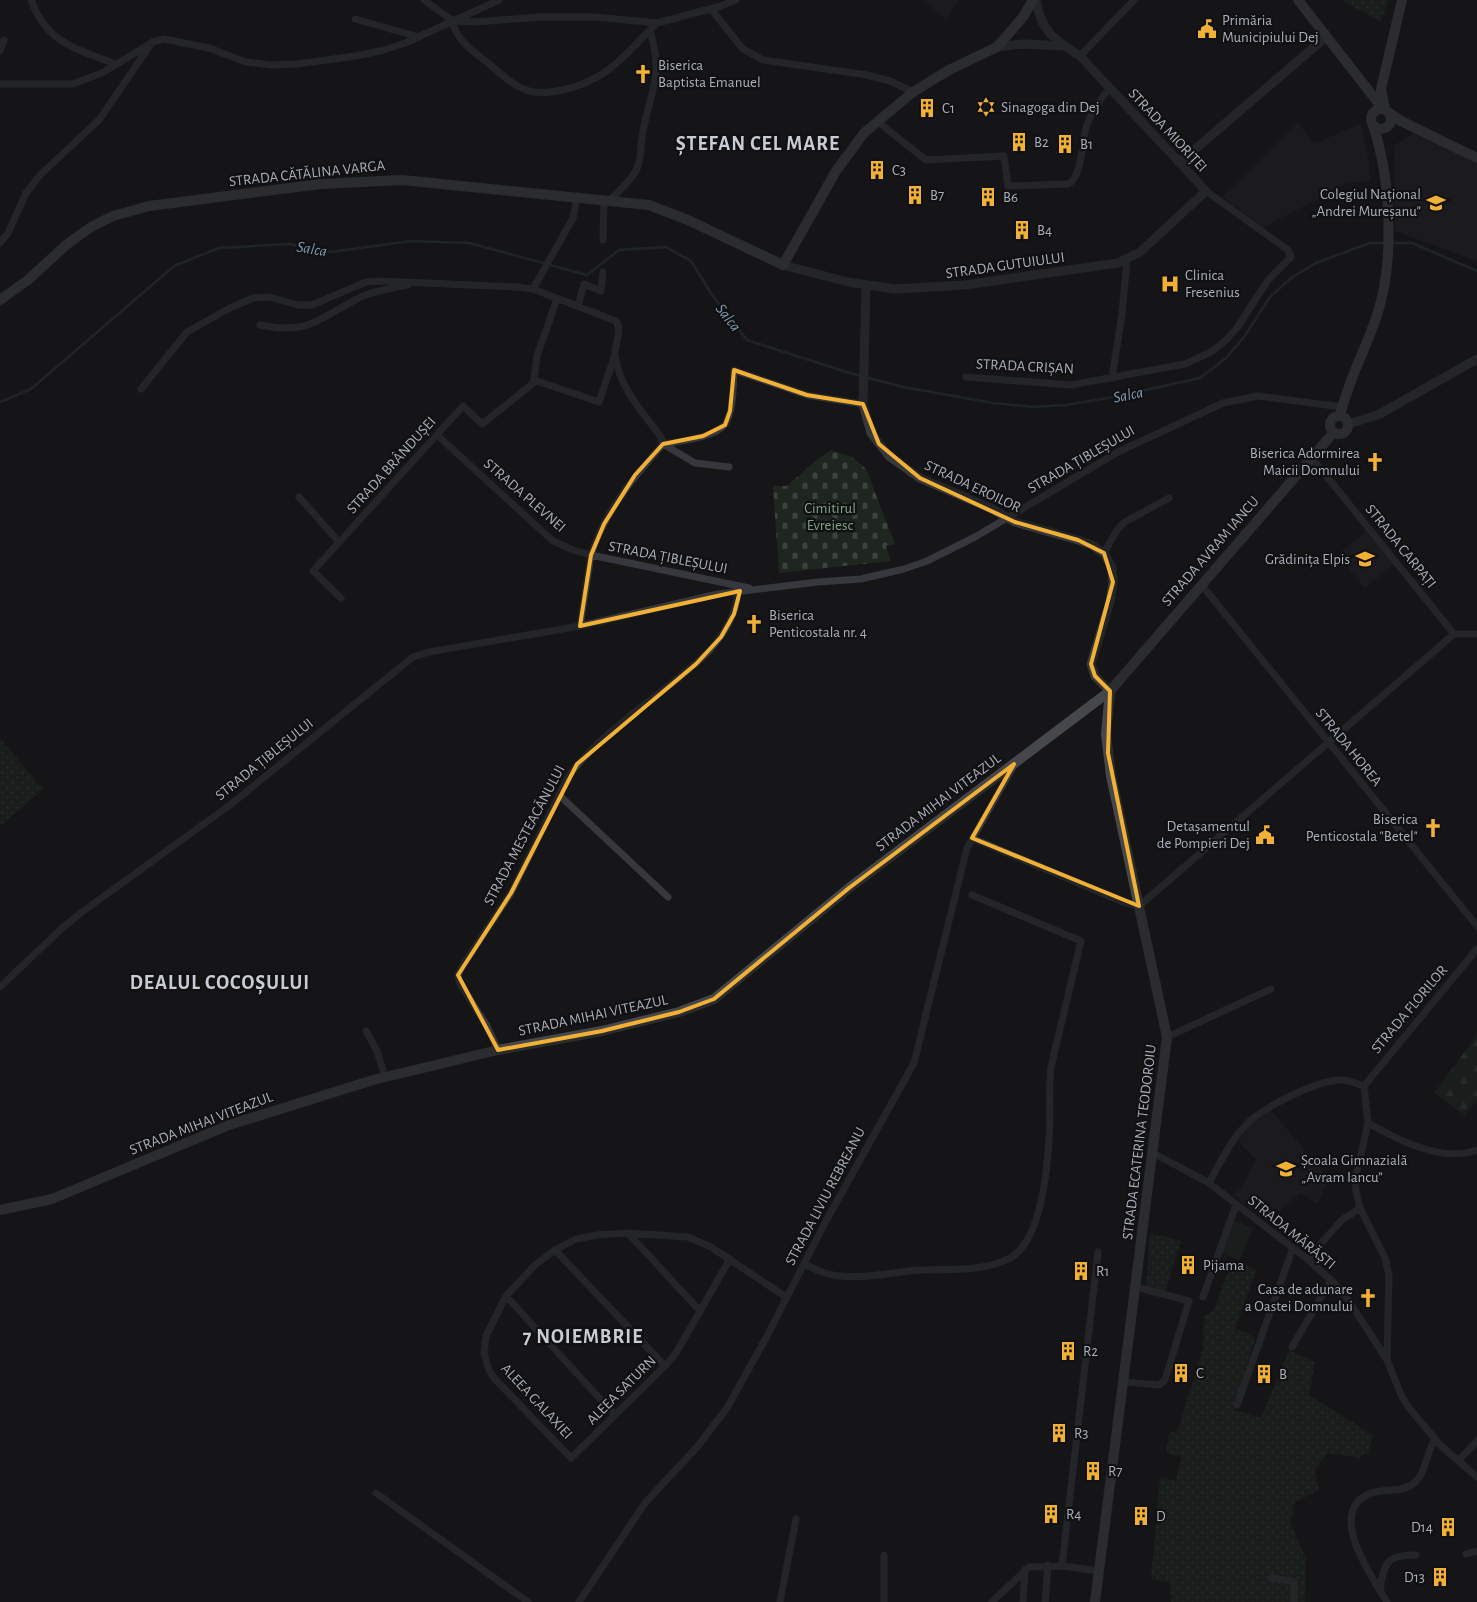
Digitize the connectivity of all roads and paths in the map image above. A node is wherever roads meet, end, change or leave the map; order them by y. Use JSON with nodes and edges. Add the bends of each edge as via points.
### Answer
{"nodes":[{"id":1,"x":31,"y":0,"type":"edge"},
{"id":2,"x":424,"y":0,"type":"edge"},
{"id":3,"x":500,"y":0,"type":"edge"},
{"id":4,"x":736,"y":0,"type":"edge"},
{"id":5,"x":1034,"y":0,"type":"edge"},
{"id":6,"x":1134,"y":0,"type":"edge"},
{"id":7,"x":1298,"y":0,"type":"edge"},
{"id":8,"x":1402,"y":0,"type":"edge"},
{"id":9,"x":719,"y":3,"type":"edge"},
{"id":10,"x":711,"y":9,"type":"junction"},
{"id":11,"x":355,"y":19,"type":"dead end"},
{"id":12,"x":453,"y":20,"type":"junction"},
{"id":13,"x":657,"y":23,"type":"junction"},
{"id":14,"x":650,"y":31,"type":"junction"},
{"id":15,"x":419,"y":37,"type":"junction"},
{"id":16,"x":1326,"y":37,"type":"junction"},
{"id":17,"x":4,"y":40,"type":"dead end"},
{"id":18,"x":153,"y":42,"type":"junction"},
{"id":19,"x":1063,"y":46,"type":"junction"},
{"id":20,"x":997,"y":47,"type":"junction"},
{"id":21,"x":0,"y":51,"type":"edge"},
{"id":22,"x":1080,"y":56,"type":"junction"},
{"id":23,"x":115,"y":64,"type":"junction"},
{"id":24,"x":0,"y":84,"type":"edge"},
{"id":25,"x":1110,"y":88,"type":"junction"},
{"id":26,"x":1366,"y":88,"type":"junction"},
{"id":27,"x":1380,"y":88,"type":"junction"},
{"id":28,"x":913,"y":92,"type":"junction"},
{"id":29,"x":1385,"y":110,"type":"junction"},
{"id":30,"x":877,"y":121,"type":"junction"},
{"id":31,"x":1372,"y":121,"type":"junction"},
{"id":32,"x":1411,"y":125,"type":"junction"},
{"id":33,"x":1388,"y":126,"type":"junction"},
{"id":34,"x":1477,"y":158,"type":"edge"},
{"id":35,"x":1383,"y":160,"type":"junction"},
{"id":36,"x":1179,"y":163,"type":"junction"},
{"id":37,"x":1206,"y":191,"type":"junction"},
{"id":38,"x":577,"y":197,"type":"junction"},
{"id":39,"x":607,"y":201,"type":"junction"},
{"id":40,"x":603,"y":240,"type":"dead end"},
{"id":41,"x":0,"y":243,"type":"edge"},
{"id":42,"x":1128,"y":259,"type":"junction"},
{"id":43,"x":783,"y":265,"type":"junction"},
{"id":44,"x":603,"y":272,"type":"dead end"},
{"id":45,"x":418,"y":283,"type":"junction"},
{"id":46,"x":866,"y":286,"type":"junction"},
{"id":47,"x":533,"y":289,"type":"junction"},
{"id":48,"x":557,"y":299,"type":"junction"},
{"id":49,"x":0,"y":300,"type":"edge"},
{"id":50,"x":578,"y":306,"type":"junction"},
{"id":51,"x":260,"y":325,"type":"dead end"},
{"id":52,"x":615,"y":355,"type":"junction"},
{"id":53,"x":1477,"y":359,"type":"edge"},
{"id":54,"x":966,"y":376,"type":"dead end"},
{"id":55,"x":1112,"y":378,"type":"junction"},
{"id":56,"x":534,"y":380,"type":"junction"},
{"id":57,"x":142,"y":389,"type":"dead end"},
{"id":58,"x":863,"y":404,"type":"junction"},
{"id":59,"x":1344,"y":415,"type":"junction"},
{"id":60,"x":437,"y":435,"type":"junction"},
{"id":61,"x":663,"y":444,"type":"junction"},
{"id":62,"x":1311,"y":457,"type":"junction"},
{"id":63,"x":728,"y":467,"type":"dead end"},
{"id":64,"x":299,"y":498,"type":"dead end"},
{"id":65,"x":1169,"y":498,"type":"dead end"},
{"id":66,"x":1007,"y":518,"type":"junction"},
{"id":67,"x":339,"y":542,"type":"junction"},
{"id":68,"x":1104,"y":553,"type":"junction"},
{"id":69,"x":591,"y":555,"type":"junction"},
{"id":70,"x":1201,"y":584,"type":"junction"},
{"id":71,"x":752,"y":589,"type":"junction"},
{"id":72,"x":738,"y":591,"type":"junction"},
{"id":73,"x":341,"y":598,"type":"dead end"},
{"id":74,"x":580,"y":626,"type":"junction"},
{"id":75,"x":1454,"y":634,"type":"junction"},
{"id":76,"x":1477,"y":634,"type":"edge"},
{"id":77,"x":1110,"y":691,"type":"junction"},
{"id":78,"x":1328,"y":743,"type":"junction"},
{"id":79,"x":1014,"y":764,"type":"junction"},
{"id":80,"x":559,"y":795,"type":"junction"},
{"id":81,"x":972,"y":838,"type":"junction"},
{"id":82,"x":972,"y":895,"type":"dead end"},
{"id":83,"x":668,"y":897,"type":"dead end"},
{"id":84,"x":1139,"y":906,"type":"junction"},
{"id":85,"x":1477,"y":926,"type":"edge"},
{"id":86,"x":1477,"y":949,"type":"edge"},
{"id":87,"x":0,"y":987,"type":"edge"},
{"id":88,"x":1271,"y":989,"type":"dead end"},
{"id":89,"x":366,"y":1031,"type":"dead end"},
{"id":90,"x":1167,"y":1037,"type":"junction"},
{"id":91,"x":498,"y":1050,"type":"junction"},
{"id":92,"x":385,"y":1077,"type":"junction"},
{"id":93,"x":1364,"y":1086,"type":"junction"},
{"id":94,"x":1368,"y":1123,"type":"junction"},
{"id":95,"x":1477,"y":1150,"type":"edge"},
{"id":96,"x":1153,"y":1153,"type":"junction"},
{"id":97,"x":1209,"y":1183,"type":"junction"},
{"id":98,"x":1236,"y":1204,"type":"junction"},
{"id":99,"x":1360,"y":1208,"type":"junction"},
{"id":100,"x":0,"y":1210,"type":"edge"},
{"id":101,"x":628,"y":1233,"type":"junction"},
{"id":102,"x":1293,"y":1248,"type":"junction"},
{"id":103,"x":555,"y":1250,"type":"junction"},
{"id":104,"x":1098,"y":1252,"type":"dead end"},
{"id":105,"x":730,"y":1259,"type":"junction"},
{"id":106,"x":1307,"y":1259,"type":"junction"},
{"id":107,"x":804,"y":1264,"type":"junction"},
{"id":108,"x":1331,"y":1280,"type":"junction"},
{"id":109,"x":1136,"y":1287,"type":"junction"},
{"id":110,"x":506,"y":1296,"type":"junction"},
{"id":111,"x":786,"y":1297,"type":"junction"},
{"id":112,"x":1203,"y":1297,"type":"dead end"},
{"id":113,"x":700,"y":1311,"type":"junction"},
{"id":114,"x":1292,"y":1347,"type":"dead end"},
{"id":115,"x":1387,"y":1360,"type":"junction"},
{"id":116,"x":665,"y":1366,"type":"junction"},
{"id":117,"x":1124,"y":1382,"type":"junction"},
{"id":118,"x":1237,"y":1406,"type":"dead end"},
{"id":119,"x":615,"y":1415,"type":"junction"},
{"id":120,"x":1435,"y":1439,"type":"junction"},
{"id":121,"x":1477,"y":1441,"type":"edge"},
{"id":122,"x":571,"y":1458,"type":"joint"},
{"id":123,"x":1458,"y":1461,"type":"junction"},
{"id":124,"x":1477,"y":1477,"type":"edge"},
{"id":125,"x":376,"y":1493,"type":"dead end"},
{"id":126,"x":796,"y":1519,"type":"dead end"},
{"id":127,"x":1477,"y":1551,"type":"edge"},
{"id":128,"x":1466,"y":1554,"type":"dead end"},
{"id":129,"x":884,"y":1555,"type":"dead end"},
{"id":130,"x":1416,"y":1555,"type":"dead end"},
{"id":131,"x":1048,"y":1565,"type":"junction"},
{"id":132,"x":1062,"y":1566,"type":"junction"},
{"id":133,"x":1025,"y":1569,"type":"junction"},
{"id":134,"x":1099,"y":1571,"type":"junction"},
{"id":135,"x":1272,"y":1578,"type":"dead end"},
{"id":136,"x":1380,"y":1590,"type":"junction"},
{"id":137,"x":528,"y":1602,"type":"edge"},
{"id":138,"x":579,"y":1602,"type":"edge"},
{"id":139,"x":780,"y":1602,"type":"edge"},
{"id":140,"x":884,"y":1602,"type":"edge"},
{"id":141,"x":992,"y":1602,"type":"edge"},
{"id":142,"x":1023,"y":1602,"type":"edge"},
{"id":143,"x":1045,"y":1602,"type":"edge"},
{"id":144,"x":1095,"y":1602,"type":"edge"},
{"id":145,"x":1294,"y":1602,"type":"edge"},
{"id":146,"x":1387,"y":1602,"type":"edge"}],
"edges":[{"from":1,"to":23,"type":"street","via":[[47,30],[60,41]]},
{"from":2,"to":12,"type":"street"},
{"from":3,"to":12,"type":"street"},
{"from":4,"to":9,"type":"street"},
{"from":5,"to":19,"type":"street","via":[[1044,27]]},
{"from":5,"to":20,"type":"main road"},
{"from":6,"to":22,"type":"street"},
{"from":7,"to":16,"type":"main road"},
{"from":8,"to":27,"type":"main road"},
{"from":9,"to":10,"type":"street"},
{"from":10,"to":13,"type":"street"},
{"from":10,"to":28,"type":"street","via":[[743,49],[757,58],[867,75]]},
{"from":11,"to":15,"type":"street"},
{"from":12,"to":13,"type":"street","via":[[476,22],[549,17]]},
{"from":12,"to":14,"type":"street","via":[[454,30],[462,41],[516,86],[530,91],[553,92],[591,82],[612,69]]},
{"from":12,"to":15,"type":"street"},
{"from":13,"to":14,"type":"street"},
{"from":14,"to":39,"type":"street","via":[[658,69],[638,167],[630,180]]},
{"from":15,"to":18,"type":"street","via":[[384,50],[297,64],[246,62],[209,48],[174,40]]},
{"from":16,"to":26,"type":"main road"},
{"from":16,"to":36,"type":"street"},
{"from":17,"to":21,"type":"street"},
{"from":18,"to":23,"type":"street"},
{"from":18,"to":41,"type":"street","via":[[99,120],[40,175],[26,193]]},
{"from":19,"to":20,"type":"street","via":[[1023,44]]},
{"from":19,"to":22,"type":"street","name":"STRADA MIORIȚEI"},
{"from":20,"to":28,"type":"main road"},
{"from":22,"to":25,"type":"street","name":"STRADA MIORIȚEI"},
{"from":23,"to":24,"type":"street","via":[[102,73],[73,84]]},
{"from":25,"to":30,"type":"street","name":"STRADA MIORIȚEI","via":[[1087,125],[1078,173],[1074,182],[1068,184],[1008,186],[1004,156],[926,160]]},
{"from":25,"to":36,"type":"street","name":"STRADA MIORIȚEI"},
{"from":26,"to":27,"type":"main road"},
{"from":26,"to":29,"type":"main road"},
{"from":26,"to":31,"type":"main road"},
{"from":27,"to":29,"type":"main road"},
{"from":28,"to":30,"type":"main road"},
{"from":29,"to":31,"type":"main road","via":[[1375,111]]},
{"from":29,"to":32,"type":"main road"},
{"from":29,"to":33,"type":"main road","via":[[1391,118]]},
{"from":30,"to":43,"type":"main road","via":[[840,164]]},
{"from":31,"to":33,"type":"main road","via":[[1378,128]]},
{"from":31,"to":35,"type":"main road"},
{"from":32,"to":33,"type":"main road"},
{"from":32,"to":34,"type":"main road"},
{"from":33,"to":35,"type":"main road"},
{"from":35,"to":59,"type":"main road","via":[[1388,255],[1379,310]]},
{"from":36,"to":37,"type":"street","name":"STRADA MIORIȚEI"},
{"from":37,"to":42,"type":"street","name":"STRADA GUTUIULUI","via":[[1140,252]]},
{"from":37,"to":55,"type":"street","name":"STRADA CRIȘAN","via":[[1288,250],[1291,257],[1268,280],[1236,328],[1211,352],[1184,364]]},
{"from":38,"to":39,"type":"main road","name":"STRADA CĂTĂLINA VARGA"},
{"from":38,"to":47,"type":"street","via":[[572,218]]},
{"from":38,"to":49,"type":"main road","name":"STRADA CĂTĂLINA VARGA","via":[[402,180],[321,184],[149,206],[113,216],[91,227]]},
{"from":39,"to":40,"type":"street"},
{"from":39,"to":43,"type":"main road","name":"STRADA CĂTĂLINA VARGA","via":[[649,205]]},
{"from":42,"to":46,"type":"street","name":"STRADA GUTUIULUI","via":[[965,285],[895,289]]},
{"from":42,"to":55,"type":"street"},
{"from":43,"to":46,"type":"street","name":"STRADA GUTUIULUI"},
{"from":44,"to":50,"type":"street","via":[[601,291],[584,284]]},
{"from":45,"to":47,"type":"street","via":[[475,283]]},
{"from":45,"to":51,"type":"street","via":[[379,290],[310,326],[290,329]]},
{"from":45,"to":57,"type":"street","via":[[366,282],[312,305],[298,305],[269,297],[253,298],[187,332]]},
{"from":46,"to":58,"type":"street","name":"STRADA EROILOR"},
{"from":47,"to":48,"type":"street"},
{"from":48,"to":50,"type":"street"},
{"from":48,"to":56,"type":"street","via":[[537,356]]},
{"from":50,"to":52,"type":"street","via":[[616,321],[619,332]]},
{"from":52,"to":56,"type":"street","via":[[599,402]]},
{"from":52,"to":61,"type":"street","via":[[632,398]]},
{"from":53,"to":59,"type":"street","via":[[1378,415]]},
{"from":54,"to":55,"type":"street","name":"STRADA CRIȘAN","via":[[1071,385]]},
{"from":56,"to":60,"type":"street","name":"STRADA BRÂNDUȘEI","via":[[482,424],[463,406]]},
{"from":58,"to":61,"type":"street","via":[[807,394],[734,370],[730,411],[725,425],[703,436]]},
{"from":58,"to":66,"type":"street","name":"STRADA EROILOR","via":[[872,433],[889,456],[920,478]]},
{"from":59,"to":62,"type":"main road","name":"STRADA AVRAM IANCU","via":[[1334,417],[1330,425],[1334,432]]},
{"from":59,"to":66,"type":"street","name":"STRADA ȚIBLEȘULUI","via":[[1258,396],[1223,403],[1118,452]]},
{"from":60,"to":67,"type":"street","name":"STRADA BRÂNDUȘEI"},
{"from":60,"to":69,"type":"street","name":"STRADA PLEVNEI","via":[[553,541]]},
{"from":61,"to":63,"type":"street","via":[[695,463]]},
{"from":61,"to":69,"type":"street","via":[[620,497],[596,539]]},
{"from":62,"to":70,"type":"main road","name":"STRADA AVRAM IANCU"},
{"from":62,"to":75,"type":"street","name":"STRADA CARPAȚI"},
{"from":64,"to":67,"type":"street"},
{"from":65,"to":68,"type":"street","via":[[1125,522]]},
{"from":66,"to":68,"type":"street","name":"STRADA EROILOR","via":[[1085,542]]},
{"from":66,"to":71,"type":"street","name":"STRADA ȚIBLEȘULUI","via":[[928,561],[904,569],[861,579]]},
{"from":67,"to":73,"type":"street","name":"STRADA BRÂNDUȘEI","via":[[313,570]]},
{"from":68,"to":77,"type":"street","via":[[1112,567],[1114,582],[1091,664],[1095,676]]},
{"from":69,"to":71,"type":"street","name":"STRADA ȚIBLEȘULUI"},
{"from":69,"to":74,"type":"street","name":"STRADA ȚIBLEȘULUI"},
{"from":70,"to":77,"type":"main road","name":"STRADA AVRAM IANCU"},
{"from":70,"to":78,"type":"street","name":"STRADA HOREA"},
{"from":71,"to":72,"type":"street","name":"STRADA ȚIBLEȘULUI"},
{"from":72,"to":74,"type":"street","name":"STRADA ȚIBLEȘULUI"},
{"from":72,"to":80,"type":"street","name":"STRADA MESTEACĂNULUI","via":[[734,614],[716,644],[696,664],[596,744],[577,764]]},
{"from":74,"to":87,"type":"street","name":"STRADA ȚIBLEȘULUI","via":[[413,657],[230,805],[68,923]]},
{"from":75,"to":76,"type":"street"},
{"from":75,"to":78,"type":"street"},
{"from":77,"to":79,"type":"main road","name":"STRADA MIHAI VITEAZUL"},
{"from":77,"to":84,"type":"main road","name":"STRADA ECATERINA TEODOROIU","via":[[1108,753]]},
{"from":78,"to":84,"type":"street"},
{"from":78,"to":85,"type":"street","name":"STRADA HOREA"},
{"from":79,"to":81,"type":"street","name":"STRADA LIVIU REBREANU"},
{"from":79,"to":91,"type":"main road","name":"STRADA MIHAI VITEAZUL","via":[[849,888],[714,998],[679,1012],[602,1031]]},
{"from":80,"to":83,"type":"street"},
{"from":80,"to":91,"type":"street","name":"STRADA MESTEACĂNULUI","via":[[511,893],[458,975]]},
{"from":81,"to":84,"type":"street"},
{"from":81,"to":107,"type":"street","name":"STRADA LIVIU REBREANU","via":[[960,872],[914,1063]]},
{"from":82,"to":107,"type":"street","via":[[1081,941],[1051,1067],[1048,1087],[1050,1138],[1038,1216],[1029,1240],[1009,1258],[971,1268],[836,1275]]},
{"from":84,"to":90,"type":"main road","name":"STRADA ECATERINA TEODOROIU"},
{"from":86,"to":93,"type":"street","name":"STRADA FLORILOR"},
{"from":88,"to":90,"type":"street"},
{"from":89,"to":92,"type":"street","via":[[377,1051]]},
{"from":90,"to":96,"type":"main road","name":"STRADA ECATERINA TEODOROIU"},
{"from":91,"to":92,"type":"main road","name":"STRADA MIHAI VITEAZUL"},
{"from":92,"to":100,"type":"main road","name":"STRADA MIHAI VITEAZUL","via":[[229,1125],[52,1199]]},
{"from":93,"to":94,"type":"street"},
{"from":93,"to":97,"type":"street","via":[[1333,1080],[1264,1111],[1244,1126]]},
{"from":94,"to":95,"type":"street","via":[[1431,1150],[1466,1154]]},
{"from":94,"to":99,"type":"street","via":[[1355,1180]]},
{"from":96,"to":97,"type":"street","name":"STRADA MĂRĂȘTI"},
{"from":96,"to":109,"type":"main road","name":"STRADA ECATERINA TEODOROIU"},
{"from":97,"to":98,"type":"street","name":"STRADA MĂRĂȘTI"},
{"from":98,"to":102,"type":"street","name":"STRADA MĂRĂȘTI"},
{"from":98,"to":112,"type":"street"},
{"from":99,"to":106,"type":"street","via":[[1342,1220]]},
{"from":99,"to":115,"type":"street","via":[[1385,1258],[1389,1275]]},
{"from":101,"to":103,"type":"street","name":"ALEEA GALAXIEI","via":[[585,1236]]},
{"from":101,"to":105,"type":"street","name":"ALEEA GALAXIEI","via":[[699,1240]]},
{"from":101,"to":113,"type":"street"},
{"from":102,"to":106,"type":"street","name":"STRADA MĂRĂȘTI"},
{"from":102,"to":118,"type":"street"},
{"from":103,"to":110,"type":"street","name":"ALEEA GALAXIEI","via":[[529,1270]]},
{"from":103,"to":116,"type":"street"},
{"from":104,"to":132,"type":"street"},
{"from":105,"to":111,"type":"street","name":"ALEEA GALAXIEI"},
{"from":105,"to":113,"type":"street","name":"ALEEA SATURN"},
{"from":106,"to":108,"type":"street","name":"STRADA MĂRĂȘTI"},
{"from":107,"to":111,"type":"street","name":"STRADA LIVIU REBREANU"},
{"from":108,"to":114,"type":"street"},
{"from":108,"to":115,"type":"street","name":"STRADA MĂRĂȘTI","via":[[1345,1295]]},
{"from":109,"to":117,"type":"main road","name":"STRADA ECATERINA TEODOROIU"},
{"from":109,"to":117,"type":"street","via":[[1189,1301],[1165,1380],[1159,1385]]},
{"from":110,"to":119,"type":"street"},
{"from":110,"to":122,"type":"street","name":"ALEEA GALAXIEI","via":[[486,1336],[484,1353],[489,1370]]},
{"from":111,"to":138,"type":"street","name":"STRADA LIVIU REBREANU","via":[[744,1379],[712,1430],[645,1503]]},
{"from":113,"to":116,"type":"street","name":"ALEEA SATURN"},
{"from":115,"to":120,"type":"street","name":"STRADA MĂRĂȘTI","via":[[1402,1397]]},
{"from":116,"to":119,"type":"street","name":"ALEEA SATURN"},
{"from":117,"to":134,"type":"main road","name":"STRADA ECATERINA TEODOROIU"},
{"from":119,"to":122,"type":"street","name":"ALEEA SATURN"},
{"from":120,"to":123,"type":"street","name":"STRADA MĂRĂȘTI"},
{"from":120,"to":136,"type":"street","via":[[1422,1474],[1413,1484],[1403,1489],[1369,1494],[1357,1502],[1351,1531]]},
{"from":121,"to":123,"type":"street"},
{"from":123,"to":124,"type":"street","name":"STRADA MĂRĂȘTI"},
{"from":125,"to":137,"type":"street"},
{"from":126,"to":139,"type":"street"},
{"from":127,"to":128,"type":"street"},
{"from":129,"to":140,"type":"street"},
{"from":130,"to":136,"type":"street","via":[[1390,1559],[1384,1568]]},
{"from":131,"to":132,"type":"street"},
{"from":131,"to":133,"type":"street"},
{"from":131,"to":143,"type":"street"},
{"from":132,"to":134,"type":"street"},
{"from":133,"to":141,"type":"street"},
{"from":133,"to":142,"type":"street"},
{"from":134,"to":144,"type":"main road","name":"STRADA ECATERINA TEODOROIU"},
{"from":135,"to":145,"type":"street","via":[[1294,1582]]},
{"from":136,"to":146,"type":"street"}]}
